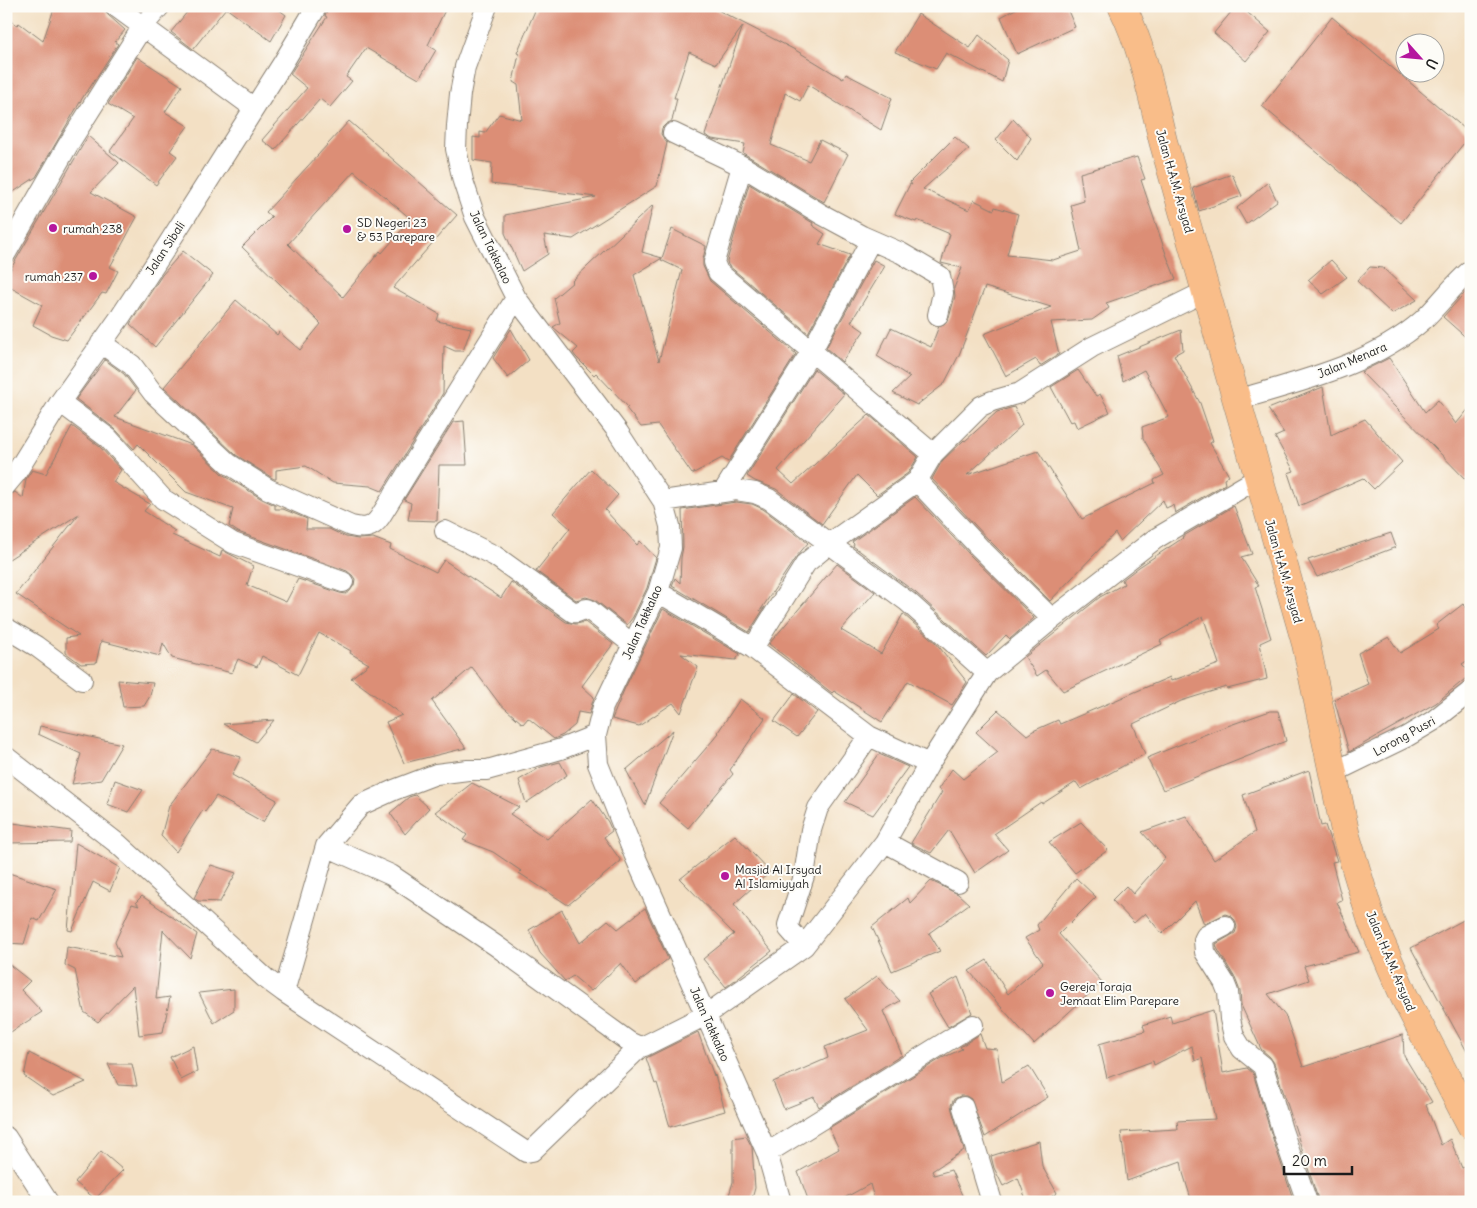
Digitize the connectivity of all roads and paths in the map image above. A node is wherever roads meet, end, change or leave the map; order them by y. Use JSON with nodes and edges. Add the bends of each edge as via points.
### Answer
{"nodes":[{"id":1,"x":115,"y":6,"type":"edge"},
{"id":2,"x":160,"y":6,"type":"edge"},
{"id":3,"x":317,"y":6,"type":"edge"},
{"id":4,"x":487,"y":6,"type":"edge"},
{"id":5,"x":1122,"y":6,"type":"edge"},
{"id":6,"x":143,"y":26,"type":"junction"},
{"id":7,"x":254,"y":108,"type":"junction"},
{"id":8,"x":673,"y":133,"type":"dead end"},
{"id":9,"x":742,"y":166,"type":"junction"},
{"id":10,"x":871,"y":240,"type":"junction"},
{"id":11,"x":6,"y":252,"type":"edge"},
{"id":12,"x":1471,"y":270,"type":"edge"},
{"id":13,"x":1206,"y":291,"type":"junction"},
{"id":14,"x":516,"y":298,"type":"junction"},
{"id":15,"x":938,"y":315,"type":"dead end"},
{"id":16,"x":101,"y":343,"type":"junction"},
{"id":17,"x":811,"y":352,"type":"junction"},
{"id":18,"x":1237,"y":400,"type":"junction"},
{"id":19,"x":60,"y":402,"type":"junction"},
{"id":20,"x":933,"y":454,"type":"junction"},
{"id":21,"x":1258,"y":478,"type":"junction"},
{"id":22,"x":917,"y":481,"type":"junction"},
{"id":23,"x":6,"y":485,"type":"edge"},
{"id":24,"x":723,"y":492,"type":"junction"},
{"id":25,"x":663,"y":501,"type":"junction"},
{"id":26,"x":445,"y":530,"type":"dead end"},
{"id":27,"x":829,"y":544,"type":"junction"},
{"id":28,"x":343,"y":582,"type":"dead end"},
{"id":29,"x":658,"y":592,"type":"junction"},
{"id":30,"x":1052,"y":619,"type":"junction"},
{"id":31,"x":6,"y":628,"type":"edge"},
{"id":32,"x":632,"y":644,"type":"junction"},
{"id":33,"x":752,"y":648,"type":"junction"},
{"id":34,"x":987,"y":673,"type":"junction"},
{"id":35,"x":82,"y":680,"type":"dead end"},
{"id":36,"x":1471,"y":691,"type":"edge"},
{"id":37,"x":596,"y":735,"type":"junction"},
{"id":38,"x":869,"y":736,"type":"junction"},
{"id":39,"x":6,"y":757,"type":"edge"},
{"id":40,"x":929,"y":764,"type":"junction"},
{"id":41,"x":1332,"y":773,"type":"junction"},
{"id":42,"x":885,"y":842,"type":"junction"},
{"id":43,"x":326,"y":846,"type":"junction"},
{"id":44,"x":958,"y":882,"type":"dead end"},
{"id":45,"x":1225,"y":926,"type":"dead end"},
{"id":46,"x":804,"y":946,"type":"junction"},
{"id":47,"x":284,"y":992,"type":"junction"},
{"id":48,"x":706,"y":1015,"type":"junction"},
{"id":49,"x":973,"y":1025,"type":"dead end"},
{"id":50,"x":640,"y":1046,"type":"junction"},
{"id":51,"x":963,"y":1107,"type":"dead end"},
{"id":52,"x":1471,"y":1125,"type":"edge"},
{"id":53,"x":6,"y":1137,"type":"edge"},
{"id":54,"x":767,"y":1153,"type":"junction"},
{"id":55,"x":48,"y":1202,"type":"edge"},
{"id":56,"x":781,"y":1202,"type":"edge"},
{"id":57,"x":992,"y":1202,"type":"edge"},
{"id":58,"x":1307,"y":1202,"type":"edge"}],
"edges":[{"from":1,"to":6,"type":"street"},
{"from":2,"to":6,"type":"street"},
{"from":3,"to":7,"type":"street","name":"Jalan Sibali"},
{"from":4,"to":14,"type":"street","name":"Jalan Takkalao","via":[[465,67],[456,149],[475,217]]},
{"from":5,"to":13,"type":"highway","name":"Jalan H.A.M. Arsyad","via":[[1132,26],[1150,86]]},
{"from":6,"to":7,"type":"street"},
{"from":6,"to":11,"type":"street"},
{"from":7,"to":16,"type":"street","name":"Jalan Sibali"},
{"from":8,"to":9,"type":"street"},
{"from":9,"to":10,"type":"street"},
{"from":9,"to":17,"type":"street","via":[[714,262],[718,272]]},
{"from":10,"to":15,"type":"street","via":[[940,276],[943,294]]},
{"from":10,"to":17,"type":"street"},
{"from":12,"to":18,"type":"street","name":"Jalan Menara","via":[[1423,320],[1388,346],[1330,372]]},
{"from":13,"to":18,"type":"highway","name":"Jalan H.A.M. Arsyad"},
{"from":13,"to":20,"type":"street","via":[[1092,347],[1020,393],[981,406]]},
{"from":14,"to":16,"type":"street","via":[[380,517],[374,525],[365,528],[351,526],[268,490],[228,464],[153,393],[132,365]]},
{"from":14,"to":25,"type":"street","name":"Jalan Takkalao","via":[[618,432]]},
{"from":16,"to":19,"type":"street","name":"Jalan Sibali"},
{"from":17,"to":20,"type":"street"},
{"from":17,"to":24,"type":"street"},
{"from":18,"to":21,"type":"highway","name":"Jalan H.A.M. Arsyad"},
{"from":19,"to":23,"type":"street","name":"Jalan Sibali"},
{"from":19,"to":28,"type":"street","via":[[108,438],[163,499],[232,543]]},
{"from":20,"to":22,"type":"street"},
{"from":21,"to":30,"type":"street","via":[[1155,539]]},
{"from":21,"to":41,"type":"highway","name":"Jalan H.A.M. Arsyad","via":[[1306,644]]},
{"from":22,"to":27,"type":"street"},
{"from":22,"to":30,"type":"street"},
{"from":24,"to":25,"type":"street"},
{"from":24,"to":27,"type":"street","via":[[736,490],[769,499]]},
{"from":25,"to":29,"type":"street","name":"Jalan Takkalao","via":[[670,526],[671,548]]},
{"from":26,"to":32,"type":"street","via":[[495,556],[573,612],[588,609]]},
{"from":27,"to":33,"type":"street","via":[[806,563]]},
{"from":27,"to":34,"type":"street","via":[[908,602]]},
{"from":29,"to":32,"type":"street","name":"Jalan Takkalao"},
{"from":29,"to":33,"type":"street"},
{"from":30,"to":34,"type":"street"},
{"from":31,"to":35,"type":"street"},
{"from":32,"to":37,"type":"street","name":"Jalan Takkalao"},
{"from":33,"to":38,"type":"street"},
{"from":34,"to":40,"type":"street"},
{"from":36,"to":41,"type":"street","name":"Lorong Pusri","via":[[1434,721]]},
{"from":37,"to":43,"type":"street","via":[[524,760],[487,770],[436,774],[394,790],[361,805]]},
{"from":37,"to":48,"type":"street","name":"Jalan Takkalao","via":[[598,764],[606,786]]},
{"from":38,"to":40,"type":"street"},
{"from":38,"to":46,"type":"street","via":[[818,808],[811,830],[804,876],[788,925]]},
{"from":39,"to":47,"type":"street","via":[[118,844]]},
{"from":40,"to":42,"type":"street"},
{"from":41,"to":52,"type":"highway","name":"Jalan H.A.M. Arsyad","via":[[1346,836],[1372,922],[1404,996]]},
{"from":42,"to":44,"type":"street"},
{"from":42,"to":46,"type":"street"},
{"from":43,"to":47,"type":"street"},
{"from":43,"to":50,"type":"street","via":[[392,875],[629,1042]]},
{"from":45,"to":58,"type":"street","via":[[1206,936],[1205,952],[1226,987],[1234,1036],[1263,1066]]},
{"from":46,"to":48,"type":"street"},
{"from":47,"to":50,"type":"street","via":[[526,1152],[532,1150]]},
{"from":48,"to":50,"type":"street"},
{"from":48,"to":54,"type":"street","name":"Jalan Takkalao"},
{"from":49,"to":54,"type":"street"},
{"from":51,"to":57,"type":"street"},
{"from":53,"to":55,"type":"street"},
{"from":54,"to":56,"type":"street","name":"Jalan Takkalao"}]}
